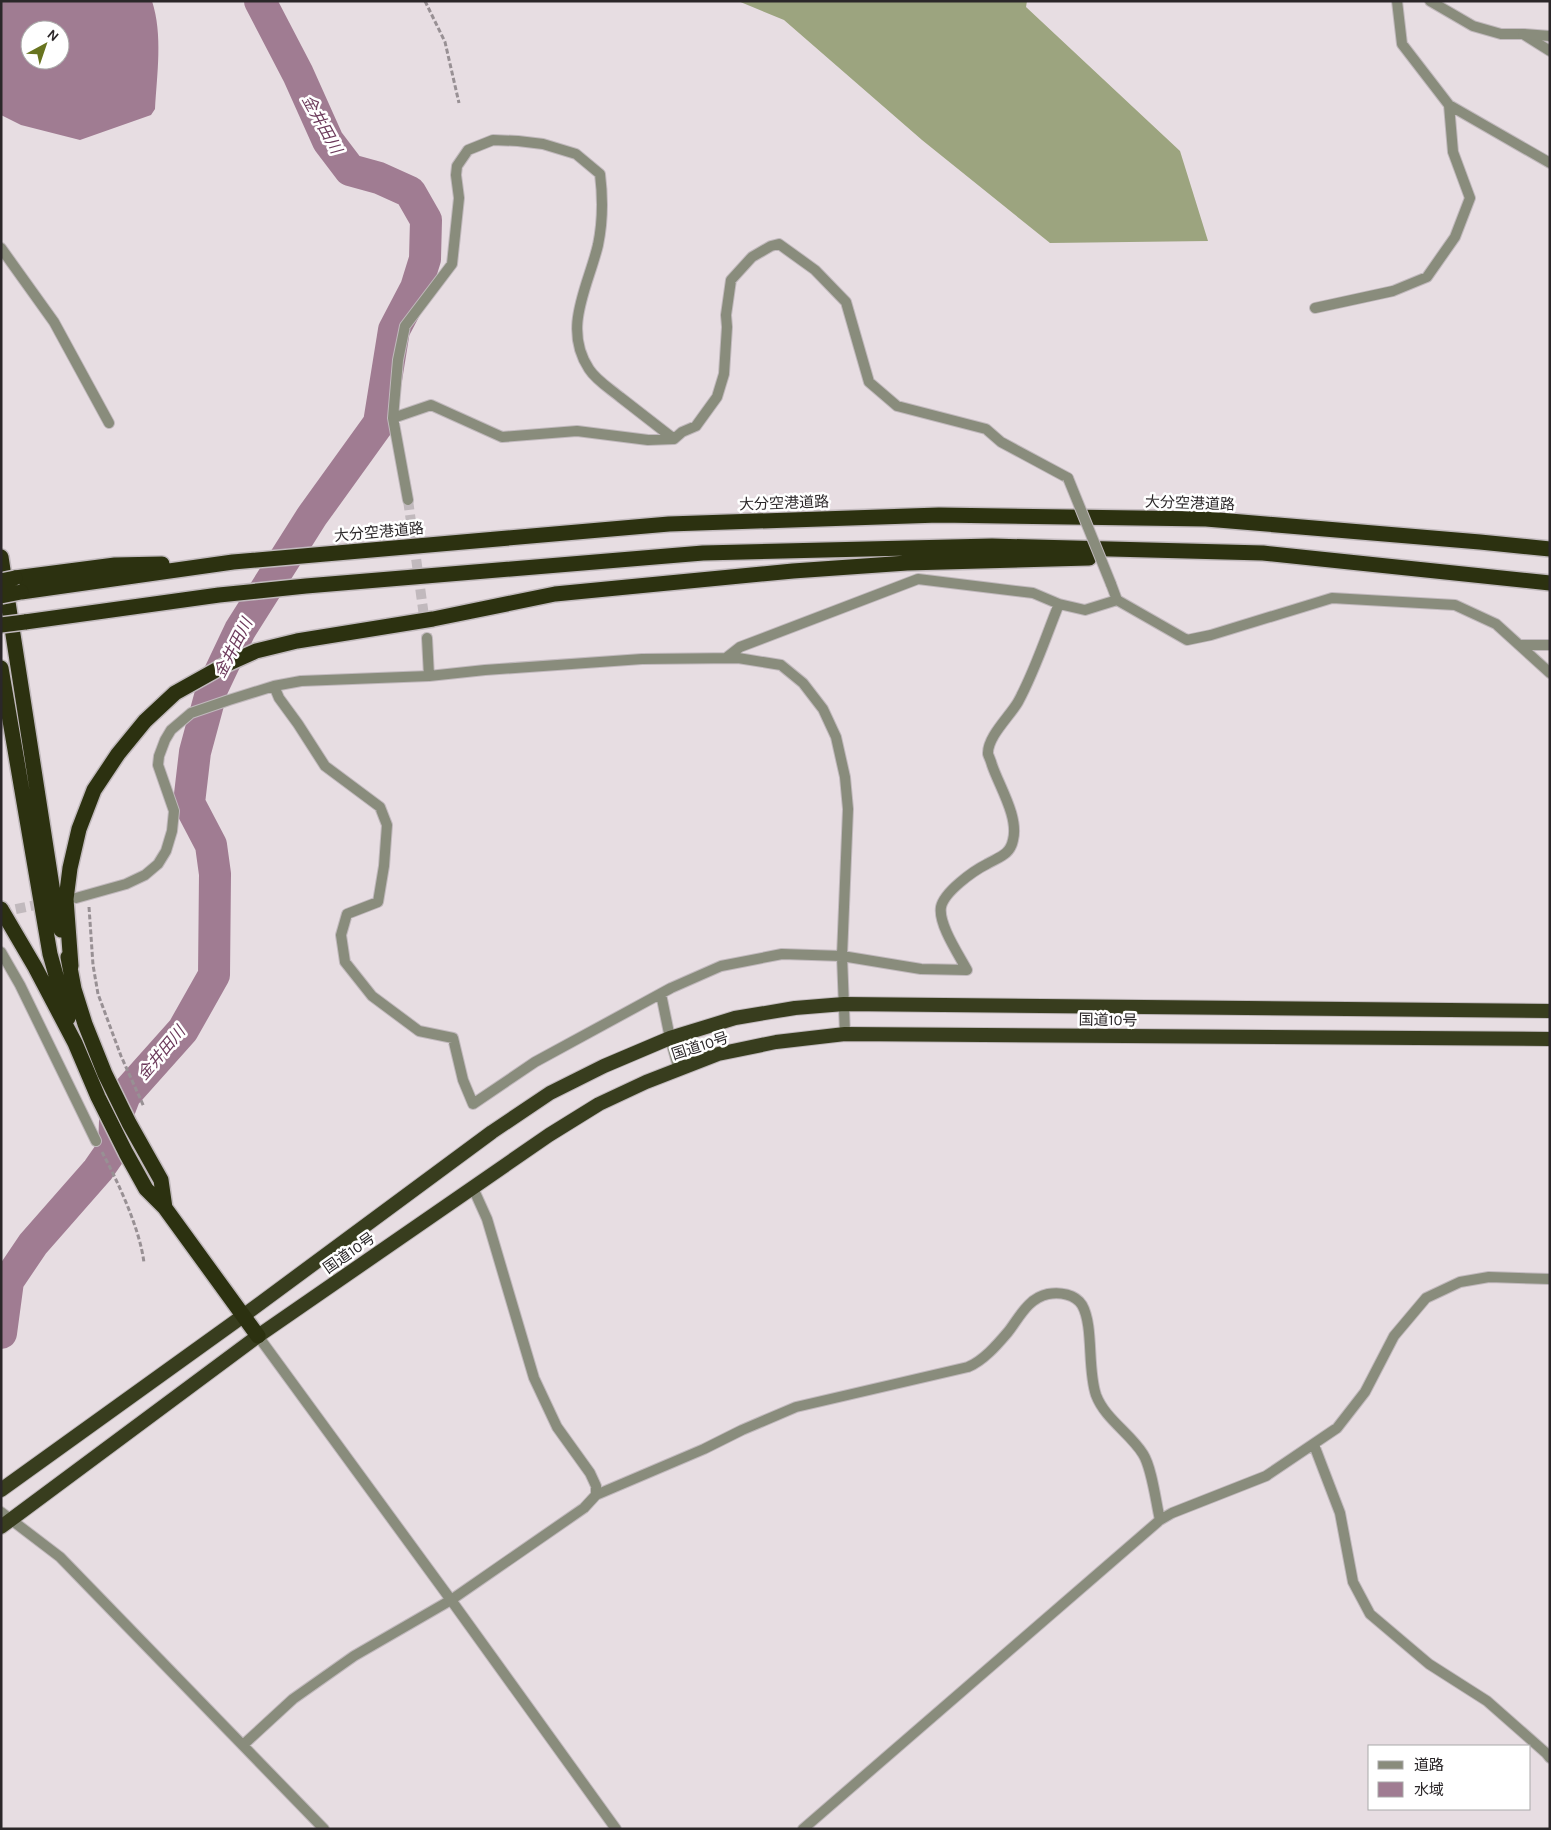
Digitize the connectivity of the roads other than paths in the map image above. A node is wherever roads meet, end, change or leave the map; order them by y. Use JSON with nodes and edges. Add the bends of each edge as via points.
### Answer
{"nodes":[{"id":1,"x":1397,"y":1,"type":"edge"},
{"id":2,"x":1430,"y":1,"type":"edge"},
{"id":3,"x":1523,"y":34,"type":"junction"},
{"id":4,"x":1550,"y":36,"type":"edge"},
{"id":5,"x":1550,"y":51,"type":"edge"},
{"id":6,"x":1449,"y":105,"type":"junction"},
{"id":7,"x":1550,"y":163,"type":"edge"},
{"id":8,"x":1,"y":248,"type":"edge"},
{"id":9,"x":1316,"y":308,"type":"dead end"},
{"id":10,"x":393,"y":418,"type":"junction"},
{"id":11,"x":109,"y":422,"type":"dead end"},
{"id":12,"x":674,"y":439,"type":"junction"},
{"id":13,"x":408,"y":500,"type":"tunnel mouth"},
{"id":14,"x":1550,"y":549,"type":"edge"},
{"id":15,"x":1263,"y":553,"type":"junction"},
{"id":16,"x":1,"y":556,"type":"edge"},
{"id":17,"x":1550,"y":582,"type":"edge"},
{"id":18,"x":12,"y":584,"type":"edge"},
{"id":19,"x":1,"y":596,"type":"edge"},
{"id":20,"x":1117,"y":600,"type":"junction"},
{"id":21,"x":1058,"y":604,"type":"junction"},
{"id":22,"x":1,"y":625,"type":"edge"},
{"id":23,"x":427,"y":638,"type":"tunnel mouth"},
{"id":24,"x":1520,"y":645,"type":"junction"},
{"id":25,"x":1550,"y":645,"type":"edge"},
{"id":26,"x":726,"y":658,"type":"junction"},
{"id":27,"x":1,"y":668,"type":"edge"},
{"id":28,"x":1550,"y":673,"type":"edge"},
{"id":29,"x":430,"y":676,"type":"junction"},
{"id":30,"x":274,"y":686,"type":"junction"},
{"id":31,"x":76,"y":898,"type":"dead end"},
{"id":32,"x":1,"y":908,"type":"edge"},
{"id":33,"x":1,"y":952,"type":"edge"},
{"id":34,"x":842,"y":956,"type":"junction"},
{"id":35,"x":70,"y":966,"type":"junction"},
{"id":36,"x":661,"y":994,"type":"junction"},
{"id":37,"x":844,"y":1004,"type":"junction"},
{"id":38,"x":1550,"y":1011,"type":"edge"},
{"id":39,"x":845,"y":1034,"type":"junction"},
{"id":40,"x":670,"y":1038,"type":"junction"},
{"id":41,"x":1550,"y":1039,"type":"edge"},
{"id":42,"x":75,"y":1043,"type":"junction"},
{"id":43,"x":678,"y":1070,"type":"junction"},
{"id":44,"x":96,"y":1141,"type":"road end"},
{"id":45,"x":473,"y":1188,"type":"junction"},
{"id":46,"x":166,"y":1208,"type":"junction"},
{"id":47,"x":1550,"y":1279,"type":"edge"},
{"id":48,"x":243,"y":1316,"type":"junction"},
{"id":49,"x":258,"y":1336,"type":"junction"},
{"id":50,"x":1314,"y":1445,"type":"junction"},
{"id":51,"x":1,"y":1490,"type":"edge"},
{"id":52,"x":596,"y":1495,"type":"junction"},
{"id":53,"x":4,"y":1520,"type":"edge"},
{"id":54,"x":1160,"y":1520,"type":"junction"},
{"id":55,"x":451,"y":1600,"type":"junction"},
{"id":56,"x":243,"y":1745,"type":"junction"},
{"id":57,"x":1550,"y":1758,"type":"edge"},
{"id":58,"x":324,"y":1829,"type":"edge"},
{"id":59,"x":616,"y":1829,"type":"edge"},
{"id":60,"x":804,"y":1829,"type":"edge"}],
"edges":[{"from":1,"to":6,"type":"street","via":[[1402,44]]},
{"from":2,"to":3,"type":"street","via":[[1473,26],[1501,34]]},
{"from":3,"to":4,"type":"street"},
{"from":3,"to":5,"type":"street"},
{"from":6,"to":7,"type":"street"},
{"from":6,"to":9,"type":"street","via":[[1453,152],[1470,198],[1455,237],[1427,276],[1393,291]]},
{"from":8,"to":11,"type":"street","via":[[54,322]]},
{"from":10,"to":12,"type":"street","via":[[431,405],[502,437],[577,431],[648,440]]},
{"from":10,"to":12,"type":"street","via":[[404,326],[452,264],[459,198],[457,166],[468,150],[493,140],[518,141],[543,144],[576,154],[600,174],[603,201],[599,236],[580,307],[576,330],[578,348],[589,370],[601,382]]},
{"from":10,"to":13,"type":"street"},
{"from":12,"to":20,"type":"street","bridge":true,"via":[[696,426],[717,397],[724,374],[731,280],[752,257],[779,244],[815,270],[846,302],[869,382],[897,406],[986,429],[1001,442],[1068,478]]},
{"from":14,"to":18,"type":"highway","name":"大分空港道路","via":[[1206,519],[939,515],[669,524]]},
{"from":15,"to":17,"type":"highway"},
{"from":15,"to":22,"type":"highway","bridge":true,"via":[[992,546],[703,552],[219,595]]},
{"from":15,"to":35,"type":"highway","via":[[907,564],[793,571],[575,592],[256,651],[225,664],[175,693],[145,721],[94,790],[78,829],[70,868],[66,899]]},
{"from":16,"to":35,"type":"highway","via":[[54,899]]},
{"from":18,"to":19,"type":"highway","name":"大分空港道路","bridge":true},
{"from":20,"to":21,"type":"street","via":[[1085,610]]},
{"from":20,"to":24,"type":"street","via":[[1187,640],[1332,598],[1455,605],[1496,624]]},
{"from":21,"to":26,"type":"street","via":[[1033,593],[918,579],[740,647]]},
{"from":21,"to":34,"type":"street","via":[[1032,671],[1018,701],[991,741],[988,754],[1013,824],[1014,838],[1010,849],[1004,856],[966,876],[941,907],[942,921],[967,970],[921,969]]},
{"from":23,"to":29,"type":"street"},
{"from":24,"to":25,"type":"street"},
{"from":24,"to":28,"type":"street"},
{"from":26,"to":29,"type":"street","via":[[642,659]]},
{"from":26,"to":34,"type":"street","via":[[781,665],[803,683],[823,709],[836,738],[848,809]]},
{"from":27,"to":42,"type":"highway","via":[[50,954]]},
{"from":29,"to":30,"type":"street","via":[[301,681]]},
{"from":30,"to":31,"type":"street","via":[[191,713],[171,730],[158,765],[174,811],[166,852],[145,875],[126,884]]},
{"from":30,"to":36,"type":"street","via":[[325,766],[380,807],[387,825],[378,902],[347,914],[340,935],[345,962],[372,996],[419,1031],[453,1038],[462,1080],[474,1104],[535,1062]]},
{"from":32,"to":42,"type":"highway"},
{"from":33,"to":44,"type":"street"},
{"from":34,"to":36,"type":"street","via":[[782,954],[721,966]]},
{"from":34,"to":37,"type":"street"},
{"from":35,"to":46,"type":"highway","via":[[85,1024],[129,1124],[161,1180]]},
{"from":36,"to":40,"type":"street"},
{"from":37,"to":38,"type":"highway","name":"国道10号"},
{"from":37,"to":39,"type":"street"},
{"from":37,"to":40,"type":"highway","name":"国道10号","via":[[735,1018]]},
{"from":39,"to":41,"type":"highway","name":"国道10号"},
{"from":39,"to":43,"type":"highway","name":"国道10号","via":[[776,1042],[718,1054]]},
{"from":40,"to":43,"type":"street"},
{"from":40,"to":48,"type":"highway","name":"国道10号","via":[[550,1093],[492,1132]]},
{"from":42,"to":46,"type":"highway","via":[[126,1154],[146,1188]]},
{"from":43,"to":45,"type":"highway","name":"国道10号","via":[[599,1104]]},
{"from":45,"to":49,"type":"highway","name":"国道10号"},
{"from":45,"to":52,"type":"street","via":[[487,1219],[534,1378],[558,1427],[590,1473]]},
{"from":46,"to":48,"type":"highway"},
{"from":47,"to":50,"type":"street","via":[[1489,1277],[1460,1282],[1426,1298],[1394,1336],[1366,1392],[1337,1428]]},
{"from":48,"to":49,"type":"highway"},
{"from":48,"to":51,"type":"highway","name":"国道10号"},
{"from":49,"to":53,"type":"highway","name":"国道10号"},
{"from":49,"to":55,"type":"street"},
{"from":50,"to":54,"type":"street","via":[[1266,1476]]},
{"from":50,"to":57,"type":"street","via":[[1340,1513],[1353,1582],[1370,1614],[1429,1664],[1487,1701]]},
{"from":52,"to":54,"type":"street","via":[[796,1406],[968,1367],[977,1363],[1006,1334],[1036,1298],[1064,1293],[1081,1304],[1087,1318],[1092,1378],[1097,1396],[1105,1412],[1134,1440],[1145,1456]]},
{"from":52,"to":55,"type":"street","via":[[584,1508]]},
{"from":53,"to":56,"type":"street","via":[[60,1557]]},
{"from":54,"to":60,"type":"street"},
{"from":55,"to":56,"type":"street","via":[[354,1656],[293,1699]]},
{"from":55,"to":59,"type":"street"},
{"from":56,"to":58,"type":"street"}]}
